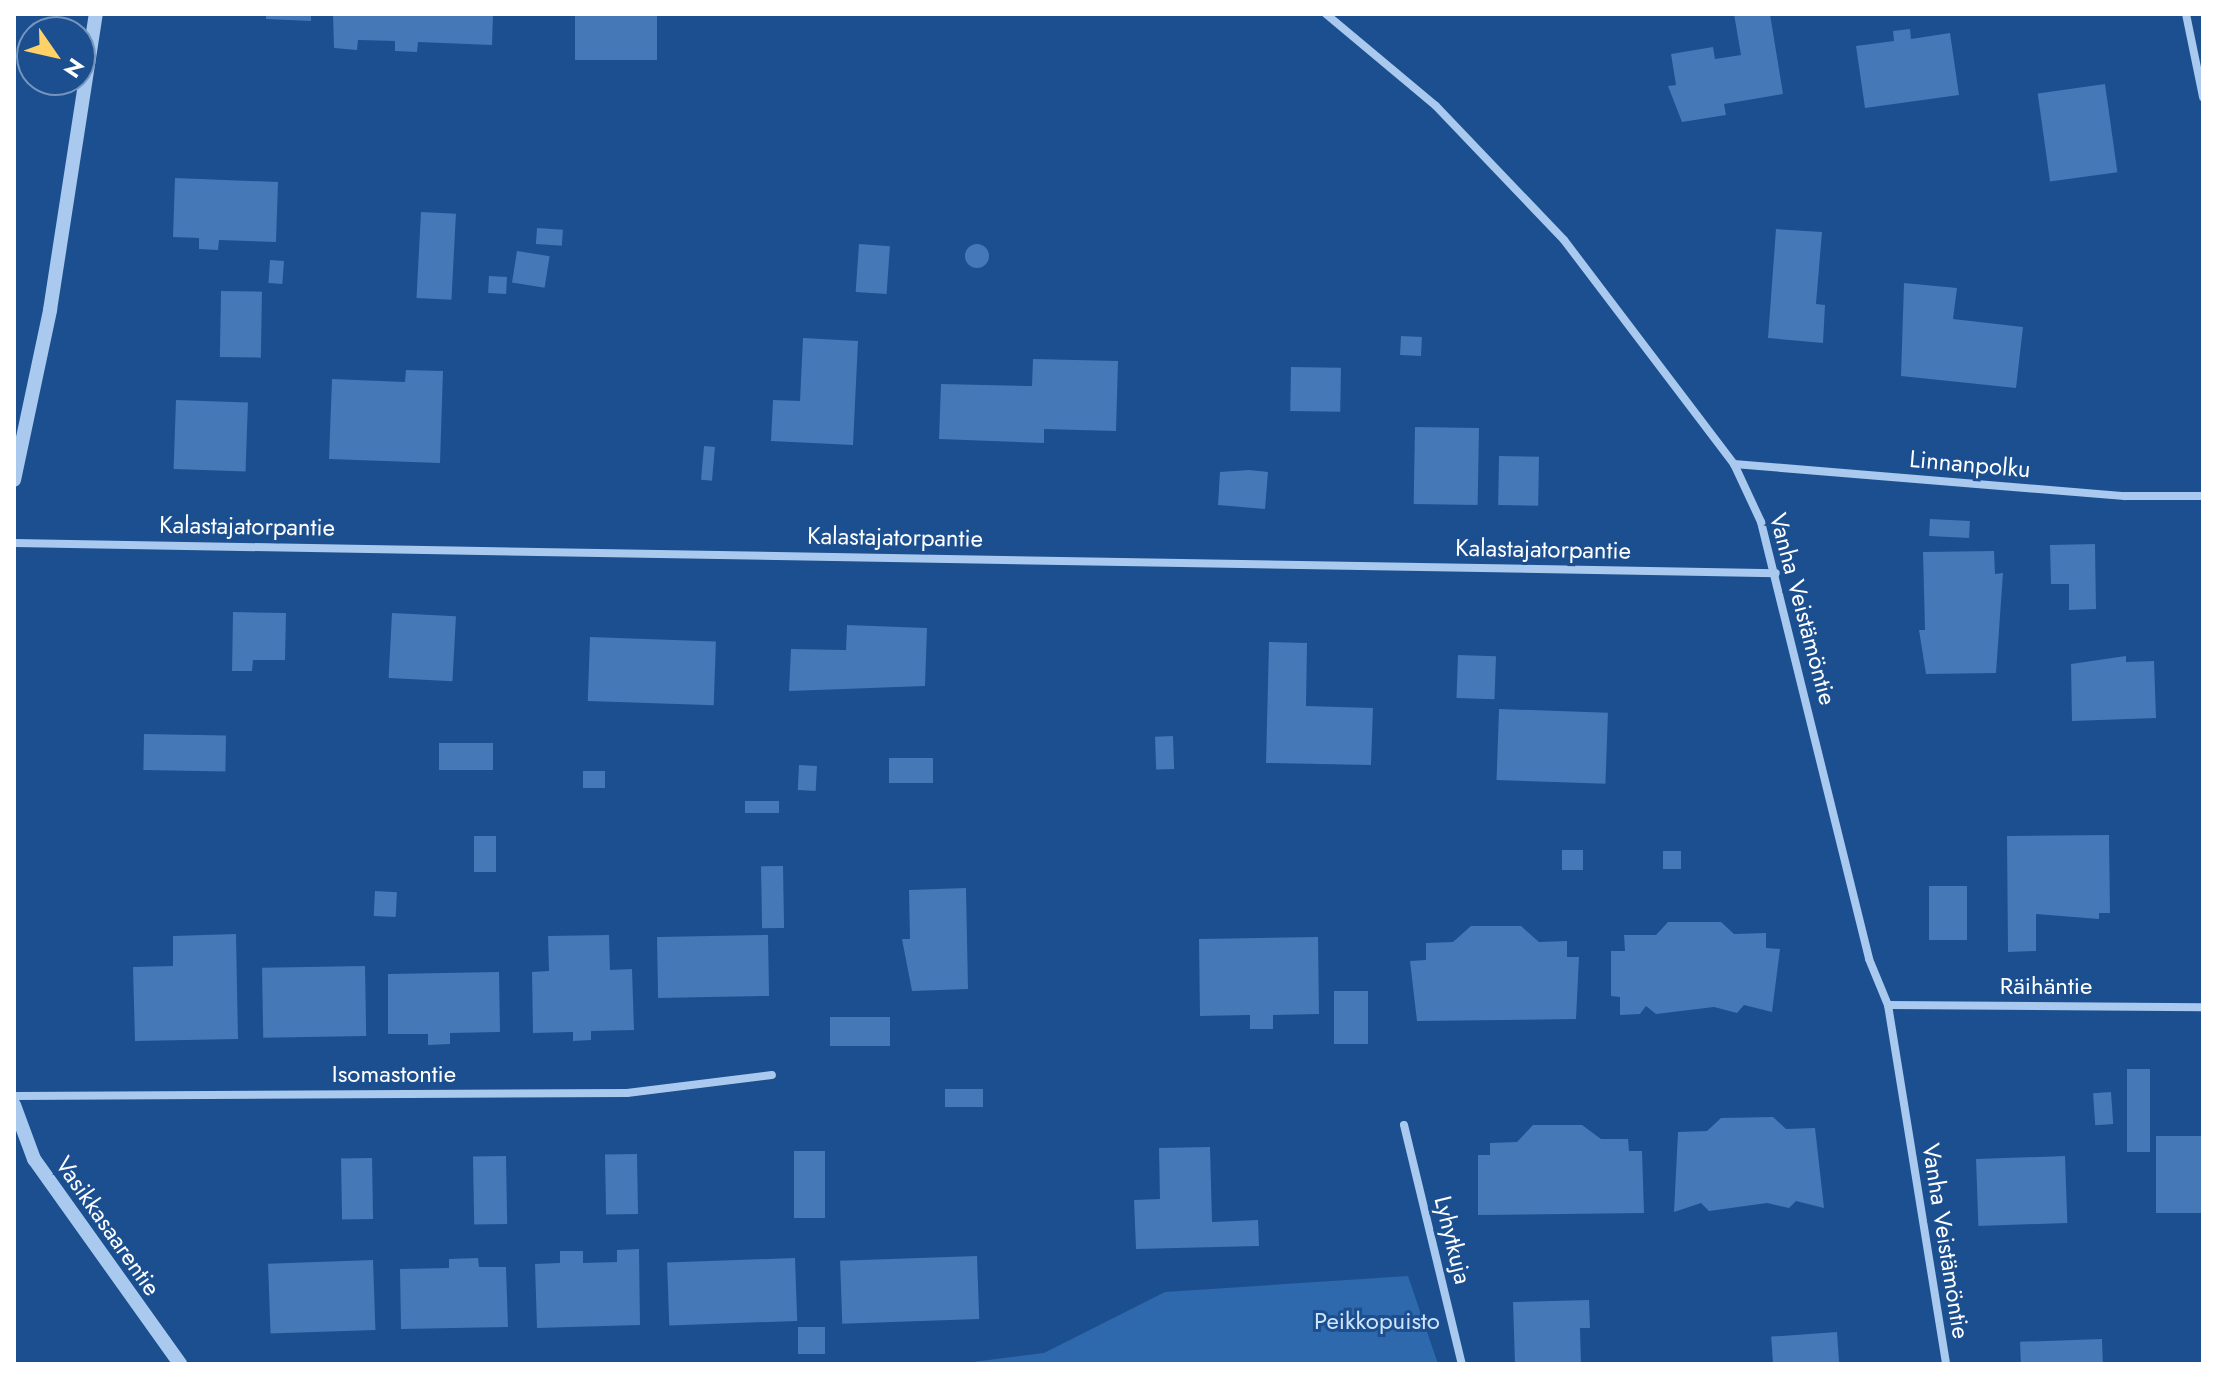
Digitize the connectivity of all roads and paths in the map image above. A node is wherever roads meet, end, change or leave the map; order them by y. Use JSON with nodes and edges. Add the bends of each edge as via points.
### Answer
{"nodes":[{"id":1,"x":96,"y":14,"type":"edge"},
{"id":2,"x":1326,"y":14,"type":"edge"},
{"id":3,"x":2186,"y":14,"type":"edge"},
{"id":4,"x":2203,"y":97,"type":"edge"},
{"id":5,"x":1734,"y":464,"type":"junction"},
{"id":6,"x":14,"y":480,"type":"edge"},
{"id":7,"x":2203,"y":496,"type":"edge"},
{"id":8,"x":14,"y":543,"type":"edge"},
{"id":9,"x":1776,"y":573,"type":"junction"},
{"id":10,"x":1888,"y":1005,"type":"junction"},
{"id":11,"x":2203,"y":1007,"type":"edge"},
{"id":12,"x":772,"y":1075,"type":"dead end"},
{"id":13,"x":14,"y":1096,"type":"edge"},
{"id":14,"x":14,"y":1105,"type":"edge"},
{"id":15,"x":1404,"y":1125,"type":"dead end"},
{"id":16,"x":180,"y":1364,"type":"edge"},
{"id":17,"x":1462,"y":1364,"type":"edge"},
{"id":18,"x":1946,"y":1364,"type":"edge"}],
"edges":[{"from":1,"to":6,"type":"street","via":[[50,310]]},
{"from":2,"to":5,"type":"street","name":"Vanha Veistämöntie","via":[[1436,106],[1564,240]]},
{"from":3,"to":4,"type":"street"},
{"from":5,"to":7,"type":"street","name":"Linnanpolku","via":[[2125,496]]},
{"from":5,"to":9,"type":"street","name":"Vanha Veistämöntie"},
{"from":8,"to":9,"type":"street","name":"Kalastajatorpantie"},
{"from":9,"to":10,"type":"street","name":"Vanha Veistämöntie","via":[[1869,959]]},
{"from":10,"to":11,"type":"street","name":"Räihäntie"},
{"from":10,"to":18,"type":"street","name":"Vanha Veistämöntie"},
{"from":12,"to":13,"type":"street","name":"Isomastontie","via":[[627,1093]]},
{"from":14,"to":16,"type":"street","name":"Vasikkasaarentie","via":[[34,1159]]},
{"from":15,"to":17,"type":"street","name":"Lyhytkuja"}]}
